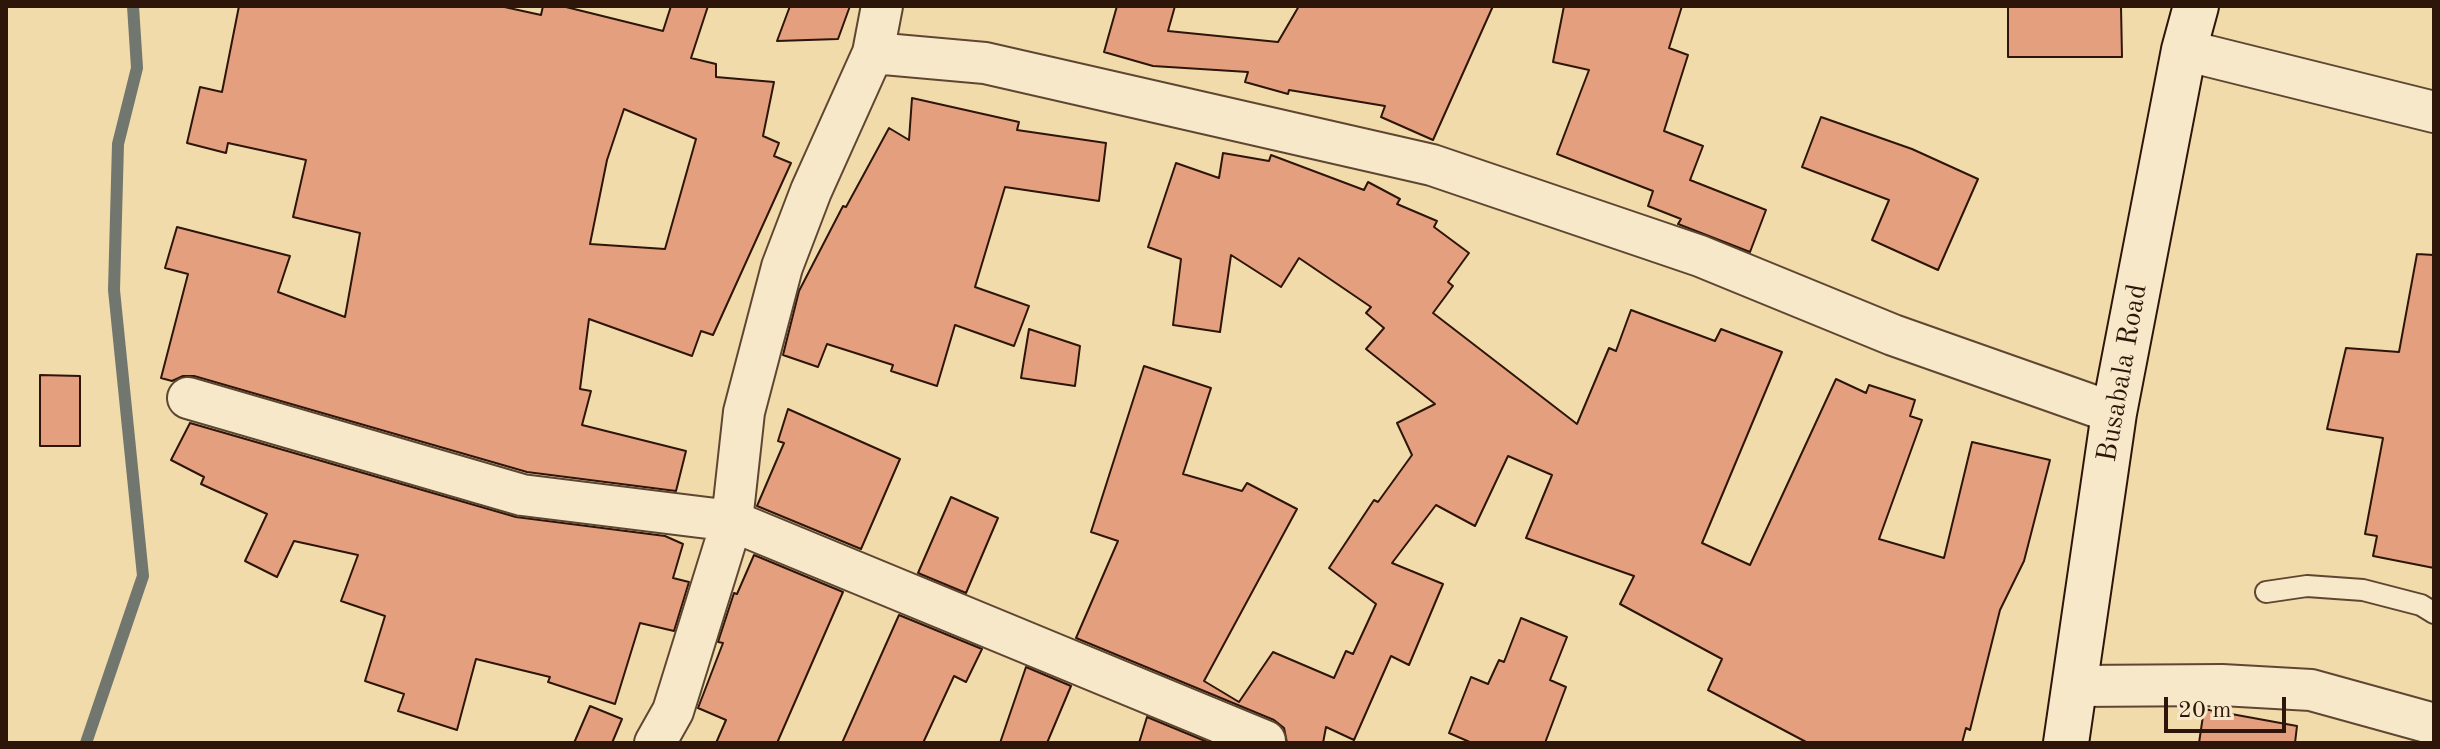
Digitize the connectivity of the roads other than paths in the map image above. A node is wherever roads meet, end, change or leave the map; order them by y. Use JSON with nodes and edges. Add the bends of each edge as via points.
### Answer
{"nodes":[{"id":1,"x":882,"y":6,"type":"edge"},
{"id":2,"x":2196,"y":6,"type":"edge"},
{"id":3,"x":2184,"y":50,"type":"junction"},
{"id":4,"x":873,"y":53,"type":"junction"},
{"id":5,"x":2434,"y":112,"type":"edge"},
{"id":6,"x":188,"y":398,"type":"dead end"},
{"id":7,"x":2114,"y":413,"type":"junction"},
{"id":8,"x":732,"y":521,"type":"junction"},
{"id":9,"x":2266,"y":592,"type":"dead end"},
{"id":10,"x":2434,"y":613,"type":"edge"},
{"id":11,"x":2076,"y":686,"type":"junction"},
{"id":12,"x":2434,"y":724,"type":"edge"},
{"id":13,"x":1265,"y":741,"type":"edge"},
{"id":14,"x":655,"y":743,"type":"edge"},
{"id":15,"x":2066,"y":743,"type":"edge"}],
"edges":[{"from":1,"to":4,"type":"street"},
{"from":2,"to":3,"type":"street","name":"Busabala Road"},
{"from":3,"to":5,"type":"street"},
{"from":3,"to":7,"type":"street","name":"Busabala Road"},
{"from":4,"to":7,"type":"street","via":[[985,63],[1432,165],[1700,256],[1893,335]]},
{"from":4,"to":8,"type":"street","via":[[782,267],[744,412]]},
{"from":6,"to":8,"type":"street","via":[[522,495]]},
{"from":7,"to":11,"type":"street","name":"Busabala Road"},
{"from":8,"to":13,"type":"street"},
{"from":8,"to":14,"type":"street","via":[[673,711]]},
{"from":9,"to":10,"type":"lane","via":[[2307,586],[2363,590]]},
{"from":11,"to":12,"type":"street","via":[[2311,690]]},
{"from":11,"to":15,"type":"street","name":"Busabala Road"}]}
